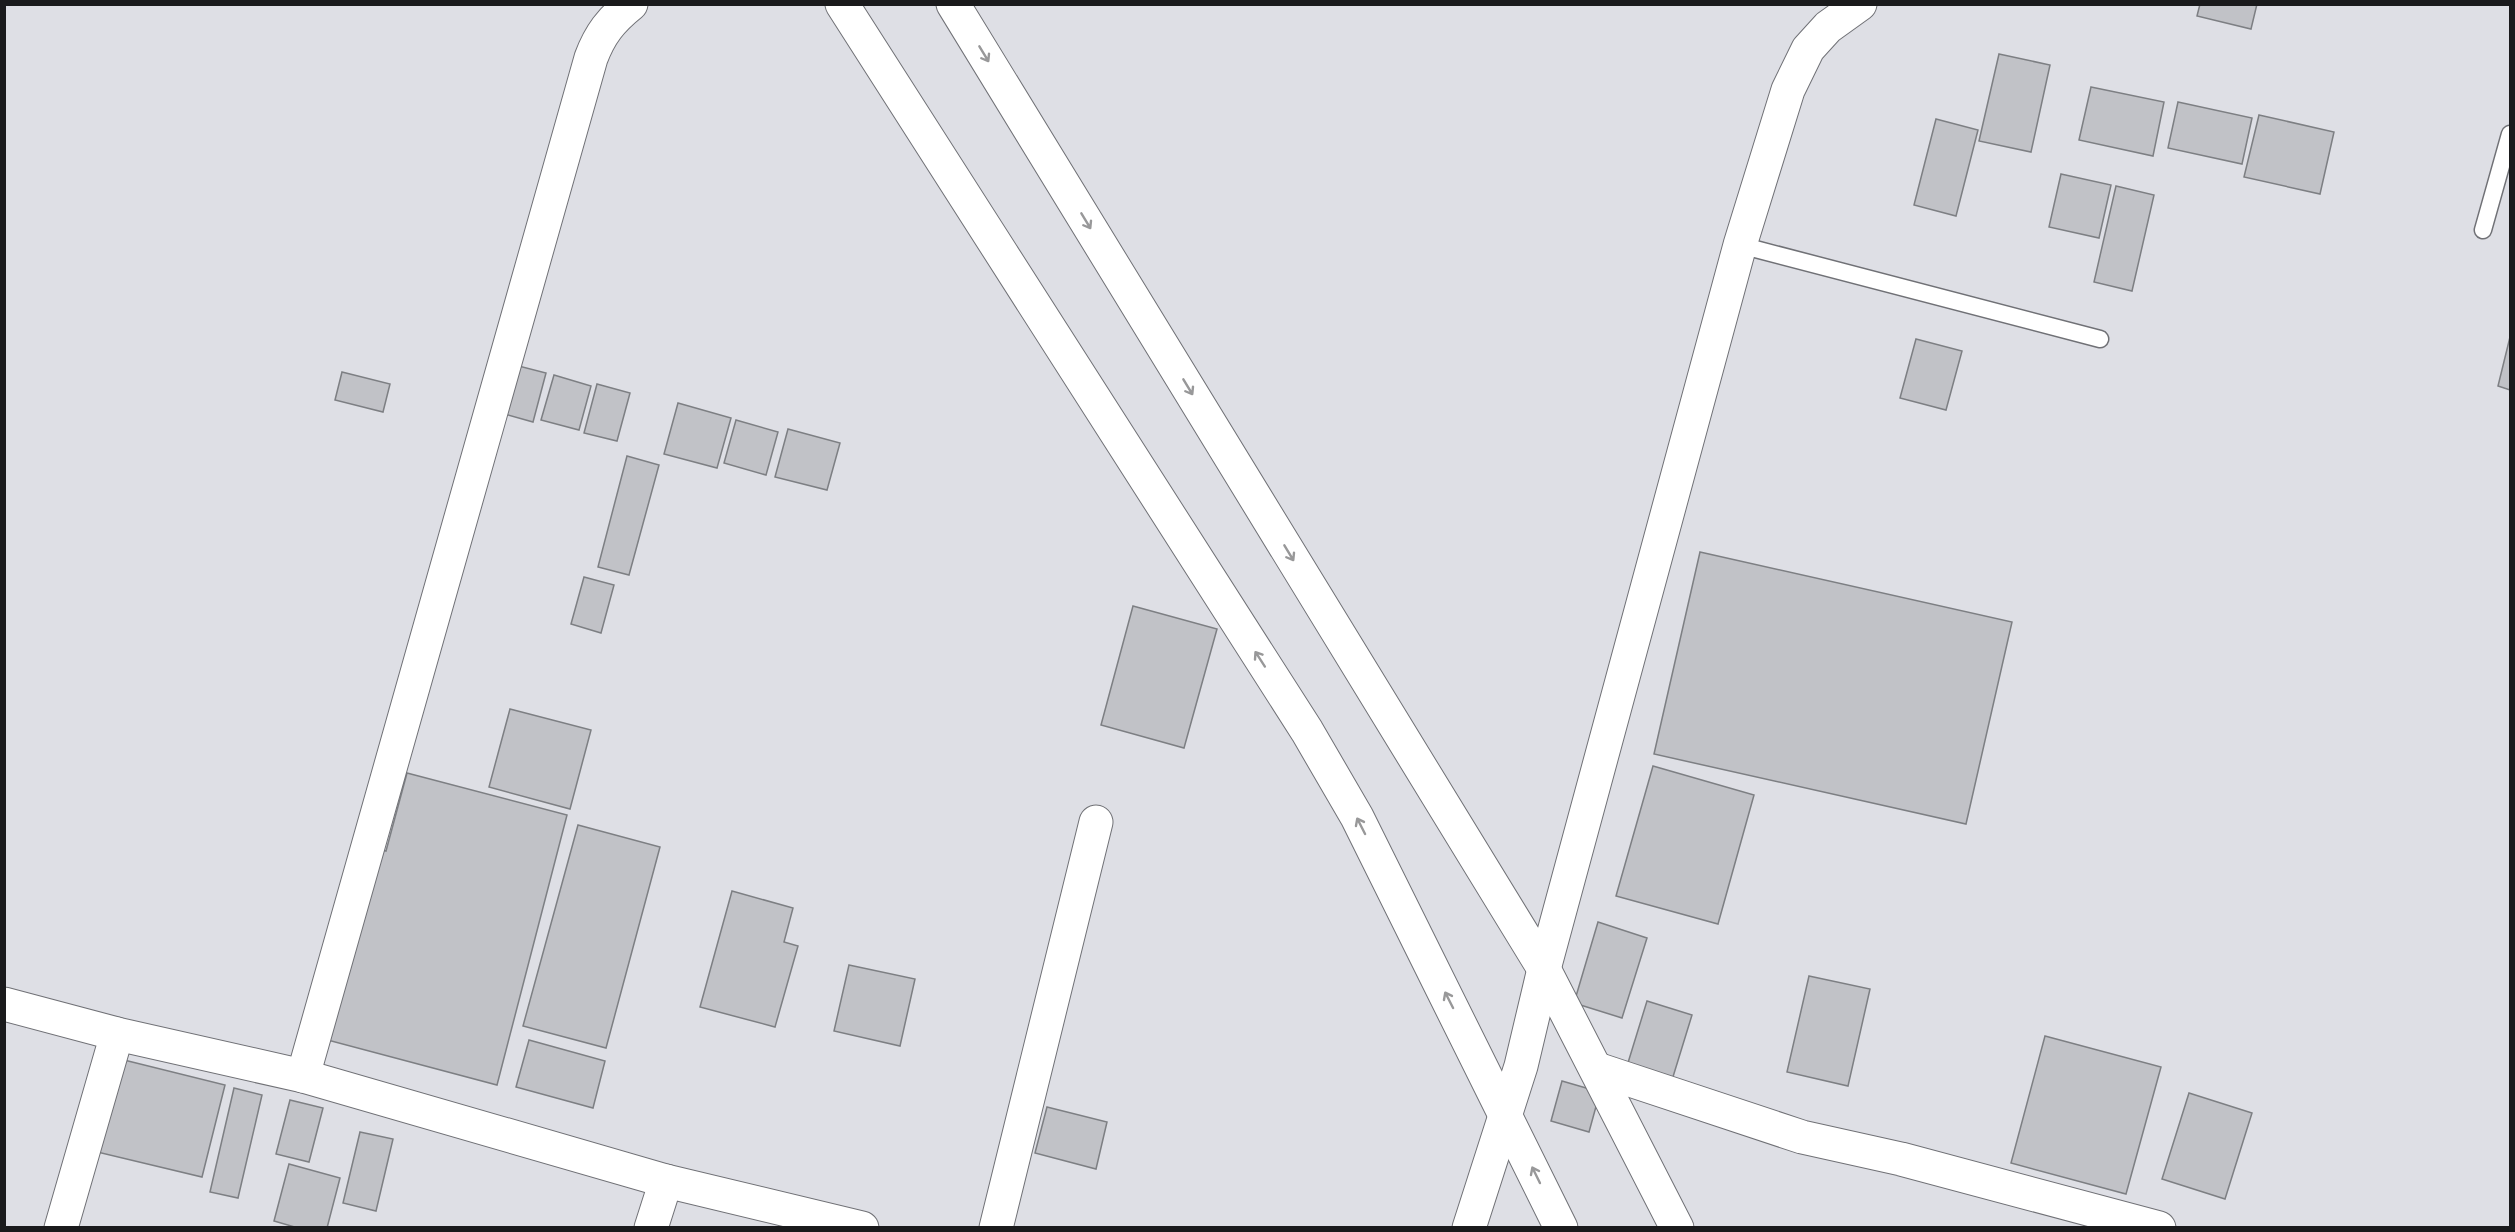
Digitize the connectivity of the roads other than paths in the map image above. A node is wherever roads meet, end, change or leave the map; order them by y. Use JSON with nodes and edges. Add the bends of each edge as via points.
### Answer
{"nodes":[{"id":1,"x":631,"y":4,"type":"edge"},
{"id":2,"x":842,"y":4,"type":"edge"},
{"id":3,"x":953,"y":4,"type":"edge"},
{"id":4,"x":1855,"y":5,"type":"edge"},
{"id":5,"x":2511,"y":134,"type":"edge"},
{"id":6,"x":2483,"y":230,"type":"dead end"},
{"id":7,"x":1740,"y":245,"type":"junction"},
{"id":8,"x":2100,"y":339,"type":"dead end"},
{"id":9,"x":1096,"y":822,"type":"dead end"},
{"id":10,"x":1544,"y":969,"type":"junction"},
{"id":11,"x":4,"y":1004,"type":"edge"},
{"id":12,"x":117,"y":1034,"type":"junction"},
{"id":13,"x":1597,"y":1070,"type":"junction"},
{"id":14,"x":303,"y":1076,"type":"junction"},
{"id":15,"x":1506,"y":1113,"type":"junction"},
{"id":16,"x":666,"y":1181,"type":"junction"},
{"id":17,"x":61,"y":1227,"type":"edge"},
{"id":18,"x":651,"y":1227,"type":"edge"},
{"id":19,"x":862,"y":1227,"type":"edge"},
{"id":20,"x":996,"y":1227,"type":"edge"},
{"id":21,"x":1469,"y":1227,"type":"edge"},
{"id":22,"x":1561,"y":1227,"type":"edge"},
{"id":23,"x":1677,"y":1227,"type":"edge"},
{"id":24,"x":2158,"y":1227,"type":"edge"}],
"edges":[{"from":1,"to":14,"type":"street","via":[[599,36],[591,58]]},
{"from":15,"to":2,"type":"street","one_way":true,"via":[[1357,817],[1307,731]]},
{"from":3,"to":10,"type":"street","one_way":true},
{"from":4,"to":7,"type":"street","via":[[1808,49],[1788,90]]},
{"from":5,"to":6,"type":"lane"},
{"from":7,"to":8,"type":"lane"},
{"from":7,"to":10,"type":"street"},
{"from":9,"to":20,"type":"street"},
{"from":10,"to":13,"type":"street"},
{"from":10,"to":15,"type":"street"},
{"from":11,"to":12,"type":"street"},
{"from":12,"to":14,"type":"street"},
{"from":12,"to":17,"type":"street"},
{"from":13,"to":23,"type":"street"},
{"from":13,"to":24,"type":"street","via":[[1802,1137]]},
{"from":14,"to":16,"type":"street"},
{"from":15,"to":21,"type":"street"},
{"from":22,"to":15,"type":"street","one_way":true},
{"from":16,"to":18,"type":"street"},
{"from":16,"to":19,"type":"street"}]}
